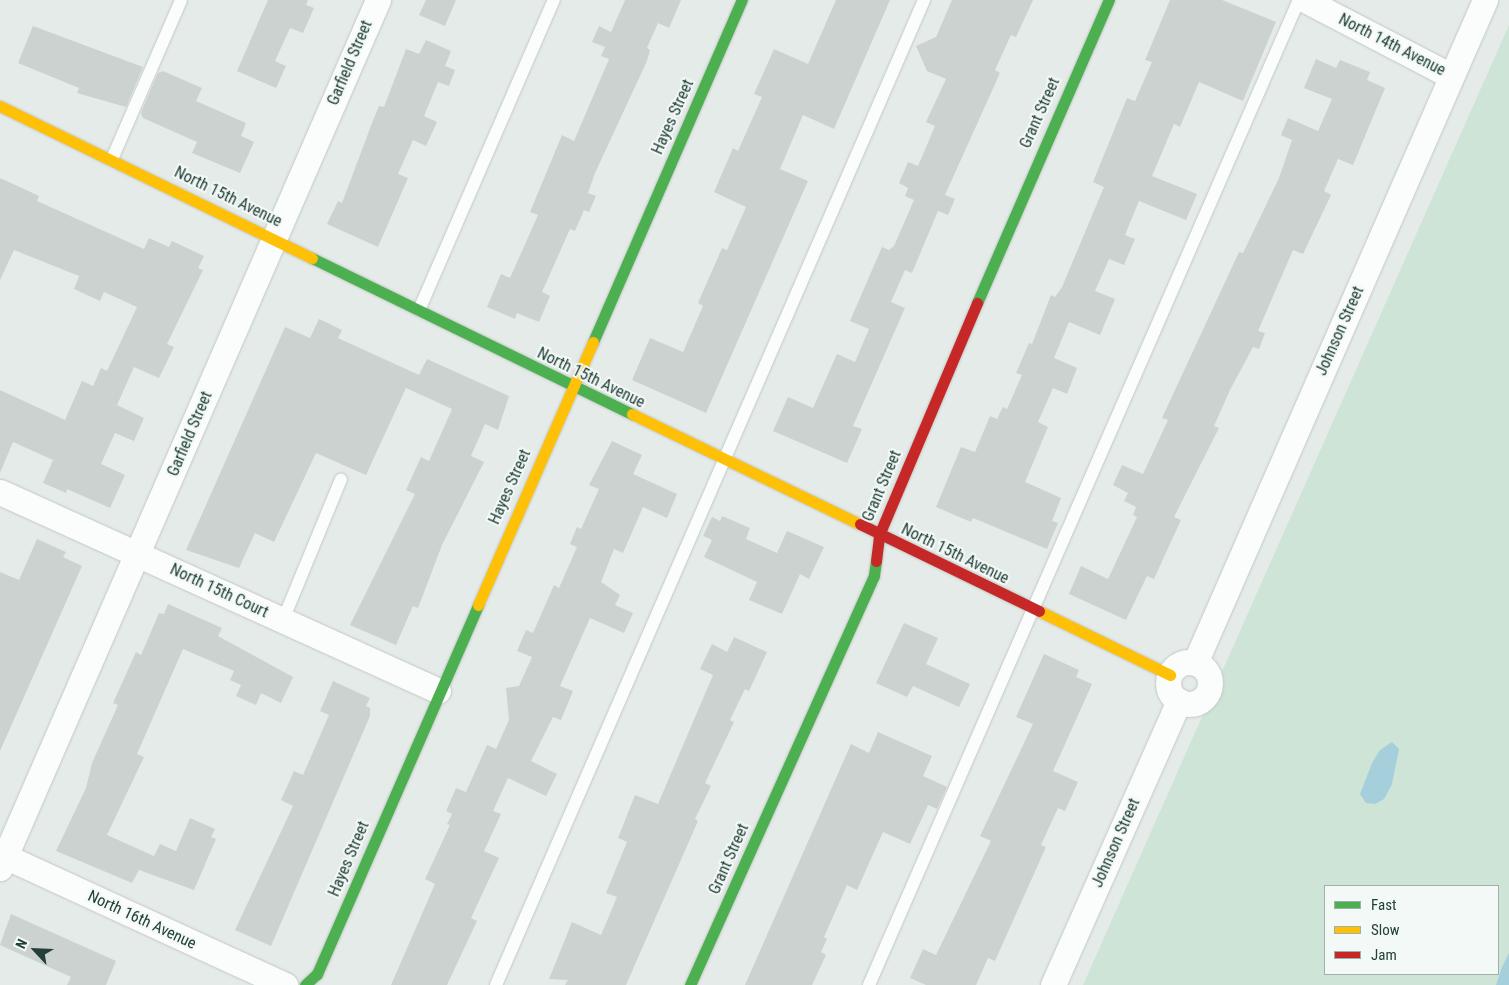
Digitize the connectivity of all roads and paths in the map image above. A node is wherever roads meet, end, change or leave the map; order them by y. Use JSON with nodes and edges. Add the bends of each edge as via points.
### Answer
{"nodes":[{"id":1,"x":181,"y":0,"type":"edge"},
{"id":2,"x":378,"y":0,"type":"edge"},
{"id":3,"x":554,"y":0,"type":"edge"},
{"id":4,"x":742,"y":0,"type":"edge"},
{"id":5,"x":924,"y":0,"type":"edge"},
{"id":6,"x":1110,"y":0,"type":"edge"},
{"id":7,"x":1299,"y":0,"type":"edge"},
{"id":8,"x":1305,"y":0,"type":"edge"},
{"id":9,"x":1485,"y":0,"type":"edge"},
{"id":10,"x":1451,"y":76,"type":"junction"},
{"id":11,"x":0,"y":106,"type":"edge"},
{"id":12,"x":112,"y":159,"type":"junction"},
{"id":13,"x":275,"y":237,"type":"junction"},
{"id":14,"x":419,"y":310,"type":"junction"},
{"id":15,"x":572,"y":387,"type":"junction"},
{"id":16,"x":724,"y":460,"type":"junction"},
{"id":17,"x":341,"y":479,"type":"dead end"},
{"id":18,"x":0,"y":492,"type":"edge"},
{"id":19,"x":879,"y":535,"type":"junction"},
{"id":20,"x":138,"y":554,"type":"junction"},
{"id":21,"x":1032,"y":610,"type":"junction"},
{"id":22,"x":283,"y":620,"type":"junction"},
{"id":23,"x":1195,"y":663,"type":"junction"},
{"id":24,"x":1170,"y":675,"type":"junction"},
{"id":25,"x":438,"y":691,"type":"junction"},
{"id":26,"x":1179,"y":701,"type":"junction"},
{"id":27,"x":2,"y":860,"type":"edge"},
{"id":28,"x":285,"y":985,"type":"edge"},
{"id":29,"x":305,"y":985,"type":"edge"},
{"id":30,"x":496,"y":985,"type":"edge"},
{"id":31,"x":690,"y":985,"type":"edge"},
{"id":32,"x":869,"y":985,"type":"edge"},
{"id":33,"x":1053,"y":985,"type":"edge"}],
"edges":[{"from":1,"to":12,"type":"lane"},
{"from":2,"to":13,"type":"street","name":"Garfield Street"},
{"from":3,"to":14,"type":"lane"},
{"from":4,"to":15,"type":"street","name":"Hayes Street"},
{"from":5,"to":16,"type":"lane"},
{"from":6,"to":19,"type":"street","name":"Grant Street","via":[[1042,148]]},
{"from":7,"to":21,"type":"lane"},
{"from":8,"to":10,"type":"street","name":"North 14th Avenue"},
{"from":9,"to":10,"type":"street","name":"Johnson Street"},
{"from":10,"to":23,"type":"street","name":"Johnson Street"},
{"from":11,"to":12,"type":"street","name":"North 15th Avenue"},
{"from":12,"to":13,"type":"street","name":"North 15th Avenue"},
{"from":13,"to":14,"type":"street","name":"North 15th Avenue"},
{"from":13,"to":20,"type":"street","name":"Garfield Street"},
{"from":14,"to":15,"type":"street","name":"North 15th Avenue"},
{"from":15,"to":16,"type":"street","name":"North 15th Avenue"},
{"from":15,"to":25,"type":"street","name":"Hayes Street"},
{"from":16,"to":19,"type":"street","name":"North 15th Avenue"},
{"from":16,"to":30,"type":"lane"},
{"from":17,"to":22,"type":"lane"},
{"from":18,"to":20,"type":"street","name":"North 15th Court"},
{"from":19,"to":21,"type":"street","name":"North 15th Avenue"},
{"from":19,"to":31,"type":"street","name":"Grant Street","via":[[874,575]]},
{"from":20,"to":22,"type":"street","name":"North 15th Court"},
{"from":20,"to":27,"type":"street","name":"Garfield Street"},
{"from":21,"to":24,"type":"street","name":"North 15th Avenue"},
{"from":21,"to":32,"type":"lane"},
{"from":22,"to":25,"type":"street","name":"North 15th Court"},
{"from":23,"to":24,"type":"street","via":[[1182,663]]},
{"from":23,"to":26,"type":"street","via":[[1206,670],[1209,690],[1194,704]]},
{"from":24,"to":26,"type":"street","via":[[1170,693]]},
{"from":25,"to":29,"type":"street","name":"Hayes Street","via":[[317,974]]},
{"from":26,"to":33,"type":"street","name":"Johnson Street"},
{"from":27,"to":28,"type":"street","name":"North 16th Avenue"}]}
